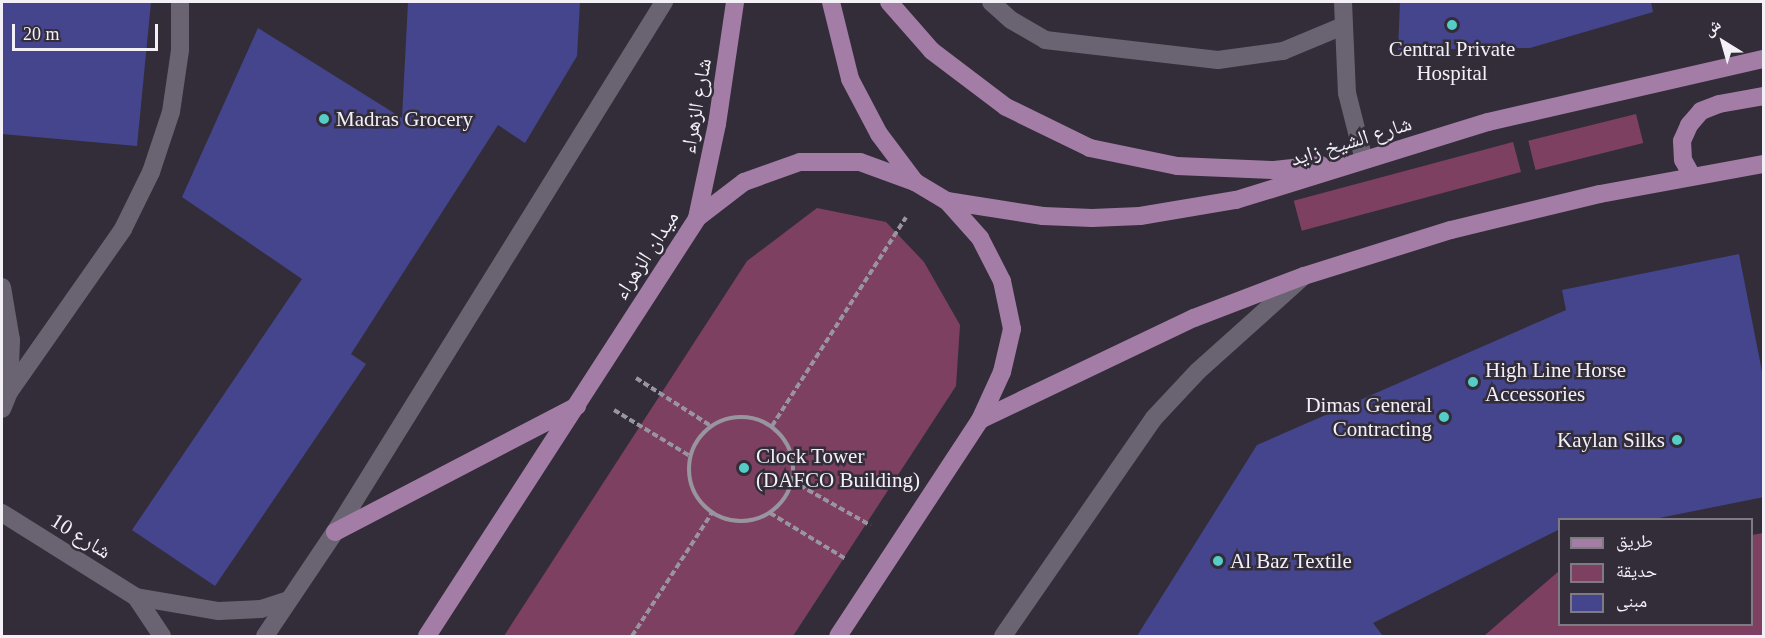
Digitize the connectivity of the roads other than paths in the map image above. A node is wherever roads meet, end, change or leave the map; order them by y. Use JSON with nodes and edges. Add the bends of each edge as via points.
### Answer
{"nodes":[{"id":1,"x":180,"y":2,"type":"edge"},
{"id":2,"x":664,"y":2,"type":"edge"},
{"id":3,"x":735,"y":2,"type":"edge"},
{"id":4,"x":831,"y":2,"type":"edge"},
{"id":5,"x":889,"y":2,"type":"edge"},
{"id":6,"x":991,"y":2,"type":"edge"},
{"id":7,"x":1343,"y":2,"type":"edge"},
{"id":8,"x":1343,"y":27,"type":"junction"},
{"id":9,"x":1764,"y":59,"type":"edge"},
{"id":10,"x":1764,"y":96,"type":"edge"},
{"id":11,"x":1364,"y":160,"type":"junction"},
{"id":12,"x":1764,"y":164,"type":"edge"},
{"id":13,"x":1692,"y":176,"type":"junction"},
{"id":14,"x":920,"y":185,"type":"junction"},
{"id":15,"x":947,"y":201,"type":"junction"},
{"id":16,"x":697,"y":218,"type":"junction"},
{"id":17,"x":1304,"y":276,"type":"junction"},
{"id":18,"x":2,"y":287,"type":"edge"},
{"id":19,"x":9,"y":392,"type":"junction"},
{"id":20,"x":582,"y":399,"type":"junction"},
{"id":21,"x":2,"y":409,"type":"edge"},
{"id":22,"x":980,"y":420,"type":"junction"},
{"id":23,"x":2,"y":513,"type":"edge"},
{"id":24,"x":335,"y":532,"type":"junction"},
{"id":25,"x":136,"y":597,"type":"junction"},
{"id":26,"x":289,"y":600,"type":"junction"},
{"id":27,"x":851,"y":617,"type":"junction"},
{"id":28,"x":162,"y":636,"type":"edge"},
{"id":29,"x":265,"y":636,"type":"edge"},
{"id":30,"x":427,"y":636,"type":"edge"},
{"id":31,"x":838,"y":636,"type":"edge"},
{"id":32,"x":854,"y":636,"type":"edge"},
{"id":33,"x":1003,"y":636,"type":"edge"}],
"edges":[{"from":1,"to":19,"type":"street","via":[[180,50],[171,112],[151,172],[123,229]]},
{"from":2,"to":24,"type":"street"},
{"from":3,"to":16,"type":"main road","name":"شارع الزهراء","via":[[717,124]]},
{"from":4,"to":14,"type":"main road","via":[[850,80],[879,134]]},
{"from":5,"to":11,"type":"main road","via":[[932,51],[1006,107],[1090,148],[1177,166],[1263,170]]},
{"from":6,"to":8,"type":"street","via":[[1011,20],[1045,40],[1218,60],[1283,51]]},
{"from":7,"to":8,"type":"street"},
{"from":8,"to":11,"type":"street","via":[[1347,93]]},
{"from":9,"to":11,"type":"main road","name":"شارع الشيخ زايد","via":[[1488,122]]},
{"from":10,"to":13,"type":"main road","via":[[1719,104],[1701,111],[1689,124],[1683,151]]},
{"from":11,"to":15,"type":"main road","name":"شارع الشيخ زايد","via":[[1236,200],[1140,216],[1043,216]]},
{"from":12,"to":13,"type":"main road"},
{"from":13,"to":17,"type":"main road","via":[[1451,230]]},
{"from":14,"to":15,"type":"main road","name":"ميدان الزهراء"},
{"from":14,"to":16,"type":"main road","name":"ميدان الزهراء","via":[[860,162],[800,162],[744,182]]},
{"from":15,"to":22,"type":"main road","name":"ميدان الزهراء","via":[[980,238],[1002,281],[1012,329],[1002,372]]},
{"from":16,"to":20,"type":"main road","name":"ميدان الزهراء","via":[[673,249]]},
{"from":17,"to":22,"type":"main road","via":[[1194,318]]},
{"from":17,"to":33,"type":"street","via":[[1198,370],[1154,418]]},
{"from":18,"to":19,"type":"street","via":[[11,340]]},
{"from":19,"to":21,"type":"street"},
{"from":20,"to":24,"type":"main road"},
{"from":20,"to":30,"type":"main road","name":"ميدان الزهراء"},
{"from":22,"to":27,"type":"main road","name":"ميدان الزهراء"},
{"from":23,"to":25,"type":"street","name":"شارع 10"},
{"from":24,"to":26,"type":"street"},
{"from":25,"to":26,"type":"street","name":"شارع 10","via":[[219,611],[261,609]]},
{"from":25,"to":28,"type":"street","name":"شارع 10"},
{"from":26,"to":29,"type":"street"},
{"from":27,"to":31,"type":"main road","name":"ميدان الزهراء"},
{"from":27,"to":32,"type":"main road"}]}
